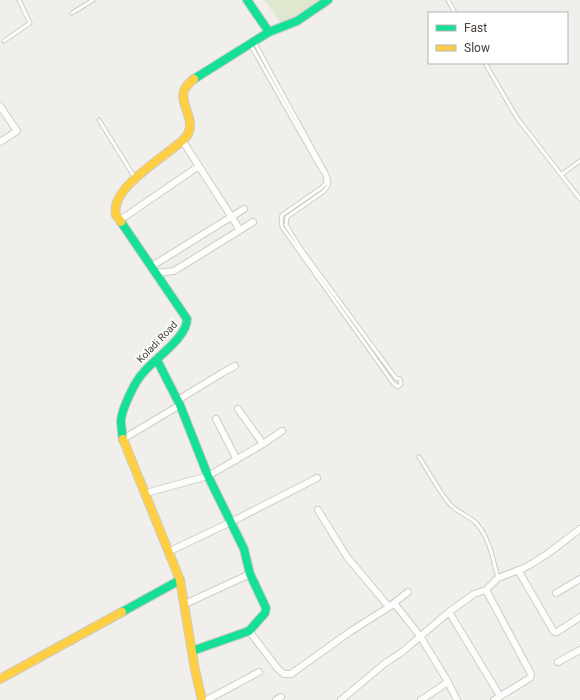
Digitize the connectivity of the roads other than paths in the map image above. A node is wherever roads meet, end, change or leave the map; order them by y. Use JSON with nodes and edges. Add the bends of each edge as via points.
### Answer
{"nodes":[{"id":1,"x":18,"y":0,"type":"edge"},
{"id":2,"x":93,"y":0,"type":"edge"},
{"id":3,"x":247,"y":0,"type":"edge"},
{"id":4,"x":328,"y":0,"type":"edge"},
{"id":5,"x":448,"y":0,"type":"edge"},
{"id":6,"x":454,"y":12,"type":"edge"},
{"id":7,"x":72,"y":13,"type":"dead end"},
{"id":8,"x":268,"y":32,"type":"junction"},
{"id":9,"x":4,"y":41,"type":"dead end"},
{"id":10,"x":252,"y":42,"type":"junction"},
{"id":11,"x":486,"y":64,"type":"edge"},
{"id":12,"x":0,"y":106,"type":"edge"},
{"id":13,"x":99,"y":120,"type":"dead end"},
{"id":14,"x":182,"y":140,"type":"junction"},
{"id":15,"x":0,"y":142,"type":"edge"},
{"id":16,"x":580,"y":161,"type":"edge"},
{"id":17,"x":199,"y":166,"type":"junction"},
{"id":18,"x":561,"y":175,"type":"junction"},
{"id":19,"x":135,"y":178,"type":"junction"},
{"id":20,"x":580,"y":199,"type":"edge"},
{"id":21,"x":244,"y":209,"type":"dead end"},
{"id":22,"x":232,"y":217,"type":"junction"},
{"id":23,"x":120,"y":220,"type":"junction"},
{"id":24,"x":253,"y":222,"type":"dead end"},
{"id":25,"x":240,"y":230,"type":"junction"},
{"id":26,"x":154,"y":270,"type":"junction"},
{"id":27,"x":157,"y":360,"type":"junction"},
{"id":28,"x":236,"y":366,"type":"dead end"},
{"id":29,"x":179,"y":403,"type":"junction"},
{"id":30,"x":238,"y":409,"type":"dead end"},
{"id":31,"x":216,"y":420,"type":"dead end"},
{"id":32,"x":282,"y":431,"type":"dead end"},
{"id":33,"x":123,"y":439,"type":"junction"},
{"id":34,"x":263,"y":444,"type":"junction"},
{"id":35,"x":419,"y":457,"type":"dead end"},
{"id":36,"x":237,"y":460,"type":"junction"},
{"id":37,"x":208,"y":476,"type":"junction"},
{"id":38,"x":317,"y":478,"type":"dead end"},
{"id":39,"x":146,"y":493,"type":"junction"},
{"id":40,"x":318,"y":510,"type":"dead end"},
{"id":41,"x":231,"y":522,"type":"junction"},
{"id":42,"x":580,"y":529,"type":"edge"},
{"id":43,"x":168,"y":552,"type":"junction"},
{"id":44,"x":518,"y":570,"type":"junction"},
{"id":45,"x":250,"y":574,"type":"junction"},
{"id":46,"x":498,"y":578,"type":"junction"},
{"id":47,"x":580,"y":579,"type":"edge"},
{"id":48,"x":180,"y":580,"type":"junction"},
{"id":49,"x":486,"y":590,"type":"junction"},
{"id":50,"x":408,"y":592,"type":"dead end"},
{"id":51,"x":556,"y":593,"type":"dead end"},
{"id":52,"x":185,"y":604,"type":"junction"},
{"id":53,"x":391,"y":605,"type":"junction"},
{"id":54,"x":449,"y":612,"type":"junction"},
{"id":55,"x":580,"y":617,"type":"edge"},
{"id":56,"x":249,"y":631,"type":"junction"},
{"id":57,"x":420,"y":636,"type":"junction"},
{"id":58,"x":580,"y":650,"type":"edge"},
{"id":59,"x":192,"y":651,"type":"junction"},
{"id":60,"x":558,"y":662,"type":"dead end"},
{"id":61,"x":258,"y":672,"type":"dead end"},
{"id":62,"x":0,"y":679,"type":"edge"},
{"id":63,"x":448,"y":682,"type":"junction"},
{"id":64,"x":500,"y":696,"type":"junction"},
{"id":65,"x":202,"y":700,"type":"edge"},
{"id":66,"x":207,"y":700,"type":"edge"},
{"id":67,"x":341,"y":700,"type":"edge"},
{"id":68,"x":421,"y":700,"type":"edge"},
{"id":69,"x":457,"y":700,"type":"edge"},
{"id":70,"x":494,"y":700,"type":"edge"}],
"edges":[{"from":1,"to":9,"type":"lane","via":[[30,23]]},
{"from":2,"to":7,"type":"lane"},
{"from":3,"to":8,"type":"street"},
{"from":4,"to":8,"type":"street","name":"Koladi Road","via":[[297,21]]},
{"from":5,"to":6,"type":"lane"},
{"from":8,"to":10,"type":"street","name":"Koladi Road"},
{"from":10,"to":10,"type":"lane","via":[[326,179],[321,188],[282,215],[282,227],[393,383],[398,386],[401,384],[400,379],[388,368],[286,225],[287,217],[323,192],[329,182],[326,172]]},
{"from":10,"to":14,"type":"street","name":"Koladi Road","via":[[197,76],[183,91],[189,127],[186,137]]},
{"from":11,"to":18,"type":"lane","via":[[517,118]]},
{"from":12,"to":15,"type":"street","via":[[17,131]]},
{"from":13,"to":19,"type":"lane"},
{"from":14,"to":17,"type":"street"},
{"from":14,"to":19,"type":"street","name":"Koladi Road"},
{"from":16,"to":18,"type":"lane"},
{"from":17,"to":22,"type":"street"},
{"from":17,"to":23,"type":"street"},
{"from":18,"to":20,"type":"lane"},
{"from":19,"to":23,"type":"street","name":"Koladi Road","via":[[120,193],[116,215]]},
{"from":21,"to":22,"type":"street"},
{"from":22,"to":25,"type":"street"},
{"from":22,"to":26,"type":"street"},
{"from":23,"to":26,"type":"street","name":"Koladi Road"},
{"from":24,"to":25,"type":"street"},
{"from":25,"to":26,"type":"street","via":[[174,271]]},
{"from":26,"to":27,"type":"street","name":"Koladi Road","via":[[187,319],[184,331]]},
{"from":27,"to":29,"type":"street"},
{"from":27,"to":33,"type":"street","name":"Koladi Road","via":[[143,372],[132,388],[121,420]]},
{"from":28,"to":29,"type":"street"},
{"from":29,"to":33,"type":"street"},
{"from":29,"to":37,"type":"street"},
{"from":30,"to":34,"type":"street"},
{"from":31,"to":36,"type":"street"},
{"from":32,"to":34,"type":"street"},
{"from":33,"to":39,"type":"street","name":"Koladi Road"},
{"from":34,"to":36,"type":"street"},
{"from":35,"to":46,"type":"lane","via":[[448,503],[477,524],[482,531],[488,542]]},
{"from":36,"to":37,"type":"street"},
{"from":37,"to":39,"type":"street"},
{"from":37,"to":41,"type":"street"},
{"from":38,"to":41,"type":"street"},
{"from":39,"to":43,"type":"street","name":"Koladi Road"},
{"from":40,"to":53,"type":"street","via":[[347,557]]},
{"from":41,"to":43,"type":"street"},
{"from":41,"to":45,"type":"street","via":[[244,549]]},
{"from":42,"to":44,"type":"street","via":[[550,552]]},
{"from":43,"to":48,"type":"street","name":"Koladi Road"},
{"from":44,"to":46,"type":"street"},
{"from":44,"to":55,"type":"street","via":[[554,632]]},
{"from":45,"to":52,"type":"street"},
{"from":45,"to":56,"type":"street","via":[[266,608],[265,613]]},
{"from":46,"to":49,"type":"street"},
{"from":47,"to":51,"type":"street"},
{"from":48,"to":52,"type":"street","name":"Koladi Road"},
{"from":48,"to":62,"type":"street"},
{"from":49,"to":54,"type":"street","via":[[474,594]]},
{"from":49,"to":64,"type":"street","via":[[531,674],[530,678]]},
{"from":50,"to":53,"type":"street"},
{"from":52,"to":59,"type":"street","name":"Koladi Road"},
{"from":53,"to":56,"type":"street","via":[[291,674],[284,674],[278,669]]},
{"from":53,"to":57,"type":"street"},
{"from":54,"to":57,"type":"street"},
{"from":54,"to":64,"type":"street"},
{"from":56,"to":59,"type":"street"},
{"from":57,"to":63,"type":"street"},
{"from":57,"to":67,"type":"street"},
{"from":58,"to":60,"type":"street"},
{"from":59,"to":65,"type":"street","name":"Koladi Road"},
{"from":61,"to":66,"type":"street"},
{"from":63,"to":68,"type":"street"},
{"from":63,"to":69,"type":"street"},
{"from":64,"to":70,"type":"street"}]}
